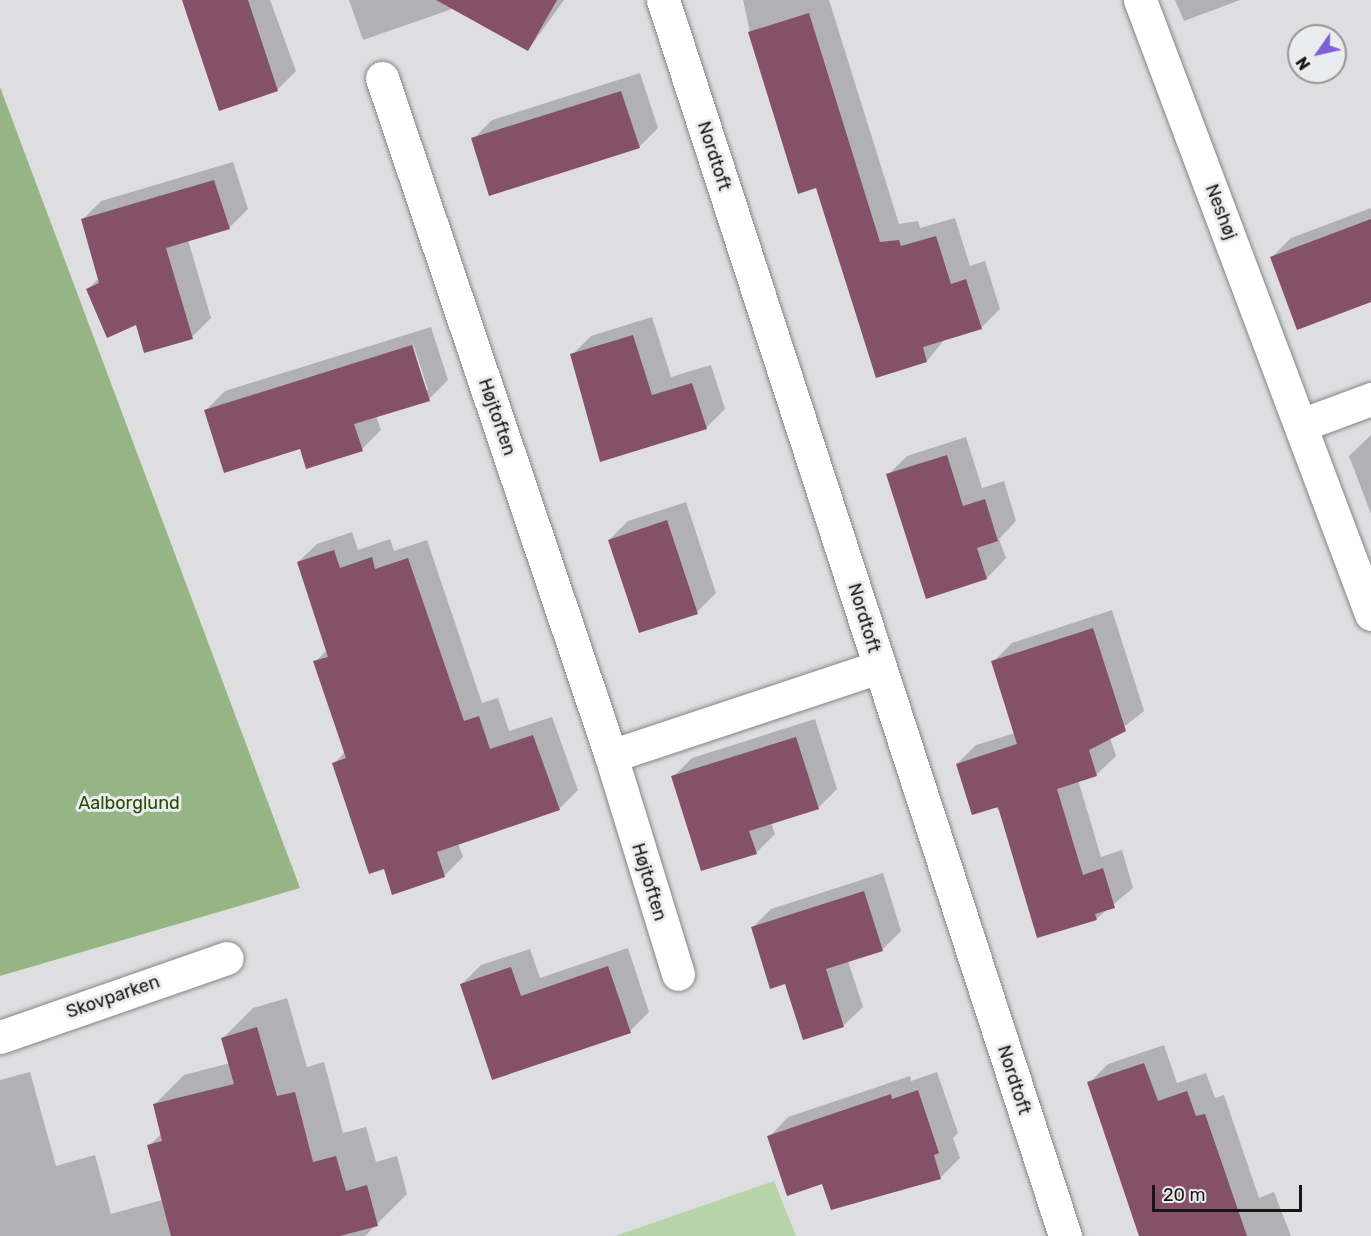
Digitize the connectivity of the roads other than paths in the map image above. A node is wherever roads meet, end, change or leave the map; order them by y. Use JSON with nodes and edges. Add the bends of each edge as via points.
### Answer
{"nodes":[{"id":1,"x":663,"y":0,"type":"edge"},
{"id":2,"x":1140,"y":0,"type":"edge"},
{"id":3,"x":382,"y":78,"type":"dead end"},
{"id":4,"x":1371,"y":399,"type":"edge"},
{"id":5,"x":1301,"y":425,"type":"junction"},
{"id":6,"x":1371,"y":614,"type":"edge"},
{"id":7,"x":879,"y":667,"type":"junction"},
{"id":8,"x":611,"y":756,"type":"junction"},
{"id":9,"x":226,"y":958,"type":"dead end"},
{"id":10,"x":678,"y":974,"type":"dead end"},
{"id":11,"x":0,"y":1037,"type":"edge"},
{"id":12,"x":1065,"y":1236,"type":"edge"}],
"edges":[{"from":1,"to":7,"type":"street","name":"Nordtoft"},
{"from":2,"to":5,"type":"street","name":"Neshøj"},
{"from":3,"to":8,"type":"street","name":"Højtoften"},
{"from":4,"to":5,"type":"street"},
{"from":5,"to":6,"type":"street","name":"Neshøj"},
{"from":7,"to":8,"type":"street"},
{"from":7,"to":12,"type":"street","name":"Nordtoft"},
{"from":8,"to":10,"type":"street","name":"Højtoften"},
{"from":9,"to":11,"type":"street","name":"Skovparken"}]}
